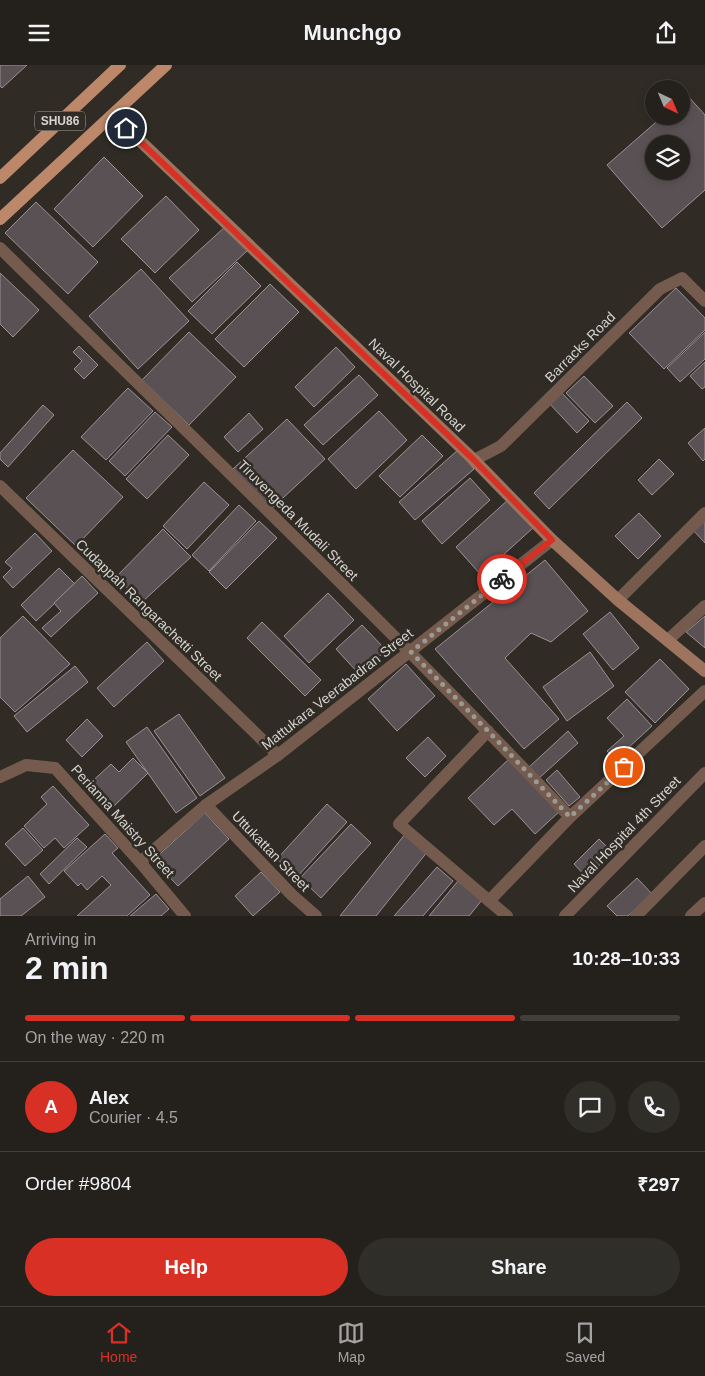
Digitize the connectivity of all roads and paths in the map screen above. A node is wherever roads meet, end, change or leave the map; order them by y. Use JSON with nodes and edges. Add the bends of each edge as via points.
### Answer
{"nodes":[{"id":1,"x":120,"y":65,"type":"edge"},
{"id":2,"x":166,"y":65,"type":"edge"},
{"id":3,"x":113,"y":115,"type":"junction"},
{"id":4,"x":0,"y":178,"type":"edge"},
{"id":5,"x":0,"y":219,"type":"edge"},
{"id":6,"x":0,"y":248,"type":"edge"},
{"id":7,"x":705,"y":301,"type":"edge"},
{"id":8,"x":474,"y":460,"type":"junction"},
{"id":9,"x":0,"y":486,"type":"edge"},
{"id":10,"x":705,"y":513,"type":"edge"},
{"id":11,"x":552,"y":540,"type":"junction"},
{"id":12,"x":618,"y":600,"type":"junction"},
{"id":13,"x":705,"y":607,"type":"edge"},
{"id":14,"x":668,"y":641,"type":"junction"},
{"id":15,"x":411,"y":652,"type":"junction"},
{"id":16,"x":705,"y":671,"type":"edge"},
{"id":17,"x":705,"y":691,"type":"edge"},
{"id":18,"x":488,"y":731,"type":"junction"},
{"id":19,"x":278,"y":755,"type":"junction"},
{"id":20,"x":705,"y":773,"type":"edge"},
{"id":21,"x":0,"y":777,"type":"edge"},
{"id":22,"x":206,"y":805,"type":"junction"},
{"id":23,"x":570,"y":817,"type":"junction"},
{"id":24,"x":705,"y":846,"type":"edge"},
{"id":25,"x":140,"y":862,"type":"junction"},
{"id":26,"x":489,"y":901,"type":"junction"},
{"id":27,"x":705,"y":903,"type":"edge"},
{"id":28,"x":185,"y":916,"type":"edge"},
{"id":29,"x":316,"y":916,"type":"edge"},
{"id":30,"x":507,"y":916,"type":"edge"},
{"id":31,"x":565,"y":916,"type":"edge"},
{"id":32,"x":636,"y":916,"type":"edge"},
{"id":33,"x":692,"y":916,"type":"edge"}],
"edges":[{"from":1,"to":4,"type":"main road","number":"SHU86"},
{"from":2,"to":3,"type":"main road","number":"SHU86"},
{"from":3,"to":5,"type":"main road","number":"SHU86"},
{"from":3,"to":8,"type":"street","name":"Naval Hospital Road"},
{"from":6,"to":15,"type":"street","name":"Tiruvengeda Mudali Street"},
{"from":7,"to":8,"type":"street","name":"Barracks Road","via":[[682,278],[660,289],[501,446]]},
{"from":8,"to":11,"type":"street","name":"Naval Hospital Road"},
{"from":9,"to":19,"type":"street","name":"Cudappah Rangarachetti Street"},
{"from":10,"to":12,"type":"street"},
{"from":11,"to":12,"type":"street","name":"Naval Hospital Road"},
{"from":11,"to":15,"type":"street","name":"Mattukara Veerabadran Street"},
{"from":12,"to":14,"type":"street","name":"Naval Hospital Road"},
{"from":13,"to":14,"type":"street"},
{"from":14,"to":16,"type":"street","name":"Naval Hospital Road"},
{"from":15,"to":18,"type":"street","name":"Tiruvengeda Mudali Street"},
{"from":15,"to":19,"type":"street","name":"Mattukara Veerabadran Street"},
{"from":17,"to":23,"type":"street"},
{"from":18,"to":23,"type":"street","name":"Tiruvengeda Mudali Street"},
{"from":18,"to":26,"type":"street","via":[[399,824]]},
{"from":19,"to":22,"type":"street","name":"Mattukara Veerabadran Street"},
{"from":20,"to":31,"type":"street","name":"Naval Hospital 4th Street"},
{"from":21,"to":25,"type":"street","name":"Perianna Maistry Street","via":[[26,765],[56,768]]},
{"from":22,"to":25,"type":"street","name":"Mattukara Veerabadran Street"},
{"from":22,"to":29,"type":"street","name":"Uttukattan Street"},
{"from":23,"to":26,"type":"street"},
{"from":24,"to":32,"type":"street"},
{"from":25,"to":28,"type":"street","name":"Perianna Maistry Street"},
{"from":26,"to":30,"type":"street"},
{"from":27,"to":33,"type":"street"}]}
